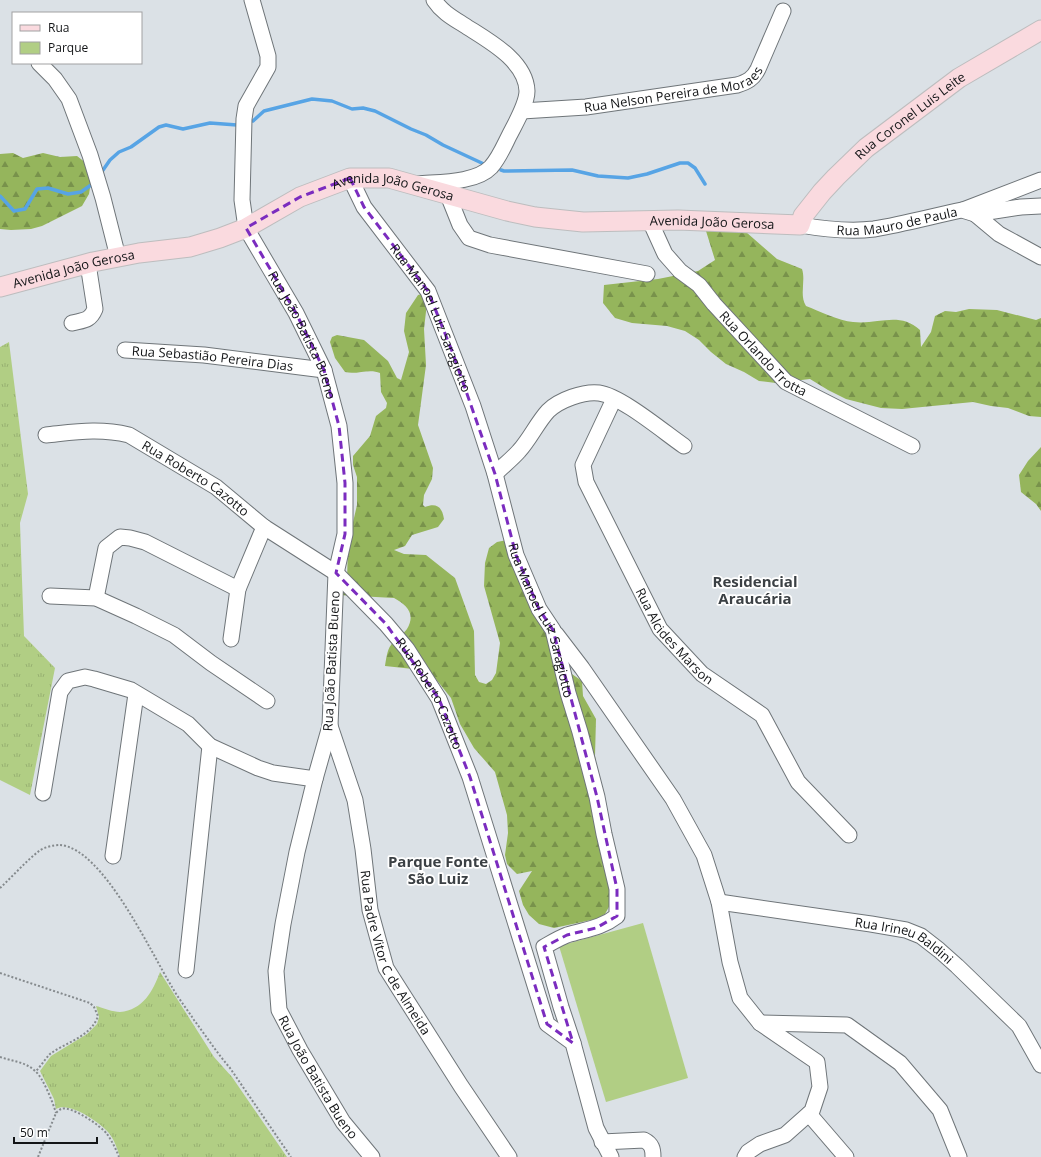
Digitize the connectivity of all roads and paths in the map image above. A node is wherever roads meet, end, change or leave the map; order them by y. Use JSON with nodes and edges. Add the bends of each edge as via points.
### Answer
{"nodes":[{"id":1,"x":252,"y":0,"type":"edge"},
{"id":2,"x":434,"y":0,"type":"edge"},
{"id":3,"x":783,"y":11,"type":"dead end"},
{"id":4,"x":1041,"y":30,"type":"edge"},
{"id":5,"x":40,"y":64,"type":"edge"},
{"id":6,"x":522,"y":111,"type":"junction"},
{"id":7,"x":350,"y":178,"type":"junction"},
{"id":8,"x":1041,"y":180,"type":"edge"},
{"id":9,"x":413,"y":185,"type":"junction"},
{"id":10,"x":448,"y":195,"type":"junction"},
{"id":11,"x":1041,"y":206,"type":"edge"},
{"id":12,"x":969,"y":212,"type":"junction"},
{"id":13,"x":650,"y":221,"type":"junction"},
{"id":14,"x":800,"y":225,"type":"junction"},
{"id":15,"x":246,"y":228,"type":"junction"},
{"id":16,"x":118,"y":257,"type":"junction"},
{"id":17,"x":1041,"y":257,"type":"edge"},
{"id":18,"x":88,"y":264,"type":"junction"},
{"id":19,"x":647,"y":274,"type":"dead end"},
{"id":20,"x":0,"y":287,"type":"edge"},
{"id":21,"x":72,"y":323,"type":"dead end"},
{"id":22,"x":125,"y":350,"type":"dead end"},
{"id":23,"x":324,"y":370,"type":"junction"},
{"id":24,"x":614,"y":399,"type":"junction"},
{"id":25,"x":46,"y":435,"type":"dead end"},
{"id":26,"x":684,"y":446,"type":"dead end"},
{"id":27,"x":912,"y":446,"type":"dead end"},
{"id":28,"x":495,"y":474,"type":"junction"},
{"id":29,"x":264,"y":527,"type":"junction"},
{"id":30,"x":336,"y":573,"type":"junction"},
{"id":31,"x":238,"y":589,"type":"junction"},
{"id":32,"x":50,"y":596,"type":"dead end"},
{"id":33,"x":96,"y":598,"type":"junction"},
{"id":34,"x":553,"y":630,"type":"junction"},
{"id":35,"x":231,"y":639,"type":"dead end"},
{"id":36,"x":136,"y":694,"type":"junction"},
{"id":37,"x":267,"y":701,"type":"dead end"},
{"id":38,"x":330,"y":726,"type":"junction"},
{"id":39,"x":210,"y":746,"type":"junction"},
{"id":40,"x":314,"y":779,"type":"junction"},
{"id":41,"x":43,"y":793,"type":"dead end"},
{"id":42,"x":849,"y":835,"type":"dead end"},
{"id":43,"x":113,"y":856,"type":"dead end"},
{"id":44,"x":0,"y":888,"type":"edge"},
{"id":45,"x":719,"y":902,"type":"junction"},
{"id":46,"x":518,"y":930,"type":"junction"},
{"id":47,"x":544,"y":947,"type":"junction"},
{"id":48,"x":186,"y":970,"type":"dead end"},
{"id":49,"x":0,"y":973,"type":"edge"},
{"id":50,"x":760,"y":1023,"type":"junction"},
{"id":51,"x":574,"y":1043,"type":"junction"},
{"id":52,"x":0,"y":1057,"type":"edge"},
{"id":53,"x":1041,"y":1065,"type":"edge"},
{"id":54,"x":36,"y":1071,"type":"junction"},
{"id":55,"x":56,"y":1113,"type":"junction"},
{"id":56,"x":808,"y":1114,"type":"junction"},
{"id":57,"x":602,"y":1142,"type":"junction"},
{"id":58,"x":38,"y":1157,"type":"edge"},
{"id":59,"x":118,"y":1157,"type":"edge"},
{"id":60,"x":291,"y":1157,"type":"edge"},
{"id":61,"x":372,"y":1157,"type":"edge"},
{"id":62,"x":509,"y":1157,"type":"edge"},
{"id":63,"x":611,"y":1157,"type":"edge"},
{"id":64,"x":653,"y":1157,"type":"edge"},
{"id":65,"x":745,"y":1157,"type":"edge"},
{"id":66,"x":846,"y":1157,"type":"edge"},
{"id":67,"x":959,"y":1157,"type":"edge"}],
"edges":[{"from":1,"to":15,"type":"street","via":[[268,67],[246,106],[244,119],[242,200]]},
{"from":2,"to":6,"type":"street","via":[[444,12],[494,44],[514,61],[523,74],[527,91]]},
{"from":3,"to":6,"type":"street","name":"Rua Nelson Pereira de Moraes","via":[[758,69],[748,82],[586,107]]},
{"from":4,"to":14,"type":"main road","name":"Rua Coronel Luis Leite","via":[[959,78],[866,148],[822,192],[803,216]]},
{"from":5,"to":16,"type":"street","via":[[69,99],[90,155]]},
{"from":6,"to":9,"type":"street","via":[[499,155],[490,168],[481,175],[468,179]]},
{"from":7,"to":9,"type":"main road","name":"Avenida João Gerosa","via":[[389,178]]},
{"from":7,"to":15,"type":"main road","name":"Avenida João Gerosa","via":[[300,197]]},
{"from":7,"to":28,"type":"street","name":"Rua Manoel Luiz Saragiotto","via":[[364,206],[428,291],[473,406]]},
{"from":8,"to":12,"type":"street"},
{"from":9,"to":10,"type":"main road","name":"Avenida João Gerosa"},
{"from":10,"to":13,"type":"main road","name":"Avenida João Gerosa","via":[[535,217],[583,222]]},
{"from":10,"to":19,"type":"street","via":[[460,225],[469,238],[490,245]]},
{"from":11,"to":12,"type":"street","name":"Rua Mauro de Paula"},
{"from":12,"to":14,"type":"street","name":"Rua Mauro de Paula","via":[[874,229],[836,229]]},
{"from":12,"to":17,"type":"street","via":[[999,234]]},
{"from":13,"to":14,"type":"main road","name":"Avenida João Gerosa"},
{"from":13,"to":27,"type":"street","name":"Rua Orlando Trotta","via":[[665,254],[680,271],[699,285],[786,382]]},
{"from":15,"to":16,"type":"main road","name":"Avenida João Gerosa","via":[[190,247]]},
{"from":15,"to":23,"type":"street","name":"Rua João Batista Bueno","via":[[296,313]]},
{"from":16,"to":18,"type":"main road","name":"Avenida João Gerosa"},
{"from":18,"to":20,"type":"main road","name":"Avenida João Gerosa"},
{"from":18,"to":21,"type":"street","via":[[95,309],[88,320]]},
{"from":22,"to":23,"type":"street","name":"Rua Sebastião Pereira Dias","via":[[204,355]]},
{"from":23,"to":30,"type":"street","name":"Rua João Batista Bueno","via":[[339,426],[345,483],[345,534]]},
{"from":24,"to":26,"type":"street"},
{"from":24,"to":28,"type":"street","via":[[599,393],[583,394],[564,400],[548,411],[520,450]]},
{"from":24,"to":42,"type":"street","name":"Rua Alcides Marson","via":[[583,465],[586,482],[660,629],[702,674],[762,715],[798,782]]},
{"from":25,"to":29,"type":"street","name":"Rua Roberto Cazotto","via":[[99,430],[128,435],[216,487]]},
{"from":28,"to":34,"type":"street","name":"Rua Manoel Luiz Saragiotto","via":[[516,555],[538,609]]},
{"from":29,"to":30,"type":"street","name":"Rua Roberto Cazotto"},
{"from":29,"to":31,"type":"street"},
{"from":30,"to":38,"type":"street","name":"Rua João Batista Bueno"},
{"from":30,"to":46,"type":"street","name":"Rua Roberto Cazotto","via":[[407,649],[439,699],[470,777]]},
{"from":31,"to":33,"type":"street","via":[[145,542],[120,537],[106,548]]},
{"from":31,"to":35,"type":"street"},
{"from":32,"to":33,"type":"street"},
{"from":33,"to":37,"type":"street","via":[[174,635]]},
{"from":34,"to":45,"type":"street","via":[[673,799],[704,855]]},
{"from":34,"to":47,"type":"street","name":"Rua Manoel Luiz Saragiotto","via":[[597,797],[617,889],[618,906],[617,916],[609,922],[567,936]]},
{"from":36,"to":39,"type":"street","via":[[188,724]]},
{"from":36,"to":41,"type":"street","via":[[131,690],[85,677],[68,681],[60,692]]},
{"from":36,"to":43,"type":"street"},
{"from":38,"to":40,"type":"street","name":"Rua João Batista Bueno"},
{"from":38,"to":62,"type":"street","name":"Rua Padre Vitor C de Almeida","via":[[355,800],[364,849],[370,910],[386,968]]},
{"from":39,"to":40,"type":"street","via":[[258,768]]},
{"from":39,"to":48,"type":"street"},
{"from":40,"to":61,"type":"street","name":"Rua João Batista Bueno","via":[[297,852],[276,971],[279,1010],[343,1122]]},
{"from":44,"to":60,"type":"path","via":[[40,850],[50,846],[60,845],[71,849],[100,870],[128,910],[172,989]]},
{"from":45,"to":50,"type":"street","via":[[730,962],[740,998]]},
{"from":45,"to":53,"type":"street","name":"Rua Irineu Baldini","via":[[871,924],[906,930],[921,936],[957,966],[1019,1026]]},
{"from":46,"to":47,"type":"street"},
{"from":46,"to":51,"type":"street","name":"Rua Roberto Cazotto","via":[[547,1024]]},
{"from":47,"to":51,"type":"street"},
{"from":49,"to":54,"type":"path","via":[[90,1003],[98,1016],[96,1023],[86,1033],[50,1055]]},
{"from":50,"to":56,"type":"street","via":[[817,1062],[820,1087],[812,1111]]},
{"from":50,"to":67,"type":"street","via":[[847,1025],[900,1063],[935,1104],[940,1110]]},
{"from":51,"to":57,"type":"street"},
{"from":52,"to":54,"type":"path","via":[[25,1064]]},
{"from":54,"to":55,"type":"path"},
{"from":55,"to":58,"type":"path"},
{"from":55,"to":59,"type":"path","via":[[69,1108],[98,1125],[107,1134]]},
{"from":56,"to":65,"type":"street","via":[[785,1135],[760,1144]]},
{"from":56,"to":66,"type":"street"},
{"from":57,"to":63,"type":"street"},
{"from":57,"to":64,"type":"street","via":[[644,1140],[652,1147]]}]}
